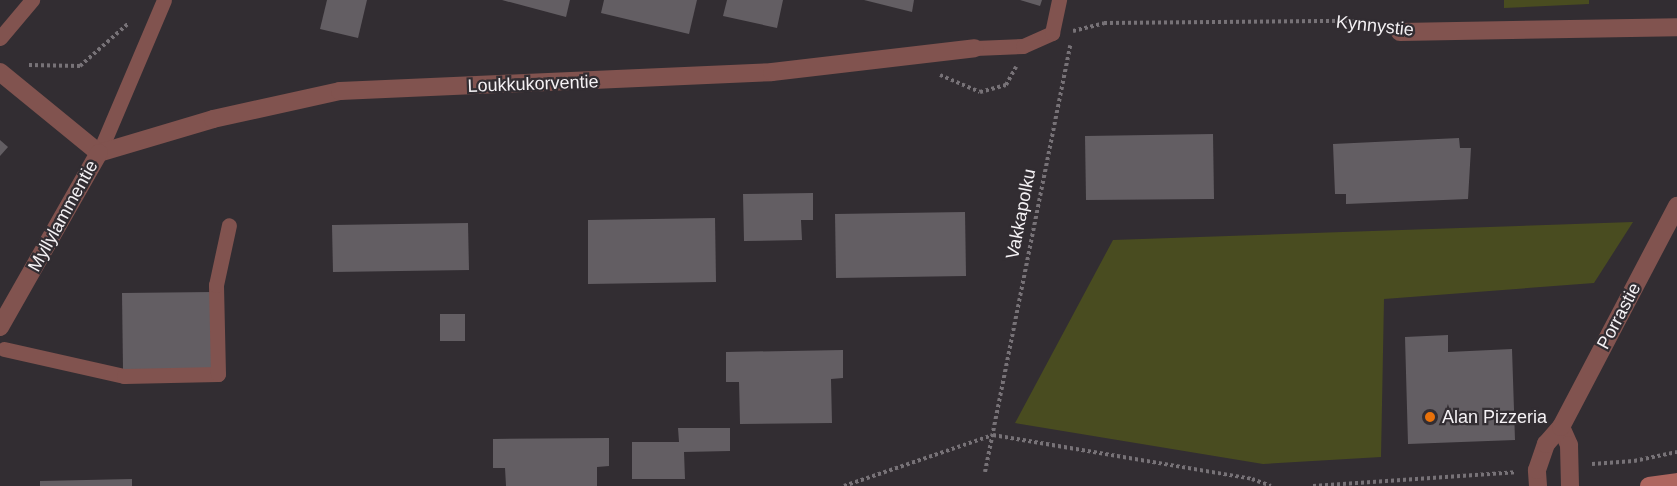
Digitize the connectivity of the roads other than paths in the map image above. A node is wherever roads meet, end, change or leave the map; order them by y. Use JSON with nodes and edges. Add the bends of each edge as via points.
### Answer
{"nodes":[{"id":1,"x":32,"y":0,"type":"edge"},
{"id":2,"x":164,"y":0,"type":"edge"},
{"id":3,"x":1059,"y":0,"type":"edge"},
{"id":4,"x":1677,"y":27,"type":"edge"},
{"id":5,"x":1400,"y":32,"type":"road end"},
{"id":6,"x":0,"y":38,"type":"edge"},
{"id":7,"x":975,"y":48,"type":"joint"},
{"id":8,"x":0,"y":72,"type":"edge"},
{"id":9,"x":99,"y":153,"type":"junction"},
{"id":10,"x":1677,"y":206,"type":"edge"},
{"id":11,"x":229,"y":225,"type":"dead end"},
{"id":12,"x":0,"y":327,"type":"edge"},
{"id":13,"x":4,"y":350,"type":"dead end"},
{"id":14,"x":1561,"y":427,"type":"junction"},
{"id":15,"x":1570,"y":477,"type":"edge"},
{"id":16,"x":1538,"y":478,"type":"edge"},
{"id":17,"x":1677,"y":482,"type":"edge"},
{"id":18,"x":1649,"y":486,"type":"edge"}],
"edges":[{"from":1,"to":6,"type":"lane"},
{"from":2,"to":9,"type":"lane"},
{"from":3,"to":7,"type":"lane","via":[[1052,33],[1023,46]]},
{"from":4,"to":5,"type":"street","name":"Kynnystie"},
{"from":7,"to":9,"type":"street","name":"Loukkukorventie","via":[[772,72],[340,91],[213,119]]},
{"from":8,"to":9,"type":"street","name":"Myllylammentie"},
{"from":9,"to":12,"type":"street","name":"Myllylammentie"},
{"from":10,"to":14,"type":"street","name":"Porrastie"},
{"from":11,"to":13,"type":"lane","via":[[216,285],[218,374],[124,376]]},
{"from":14,"to":15,"type":"street","via":[[1569,445]]},
{"from":14,"to":16,"type":"street","name":"Porrastie","via":[[1546,444]]},
{"from":17,"to":18,"type":"main road"}]}
